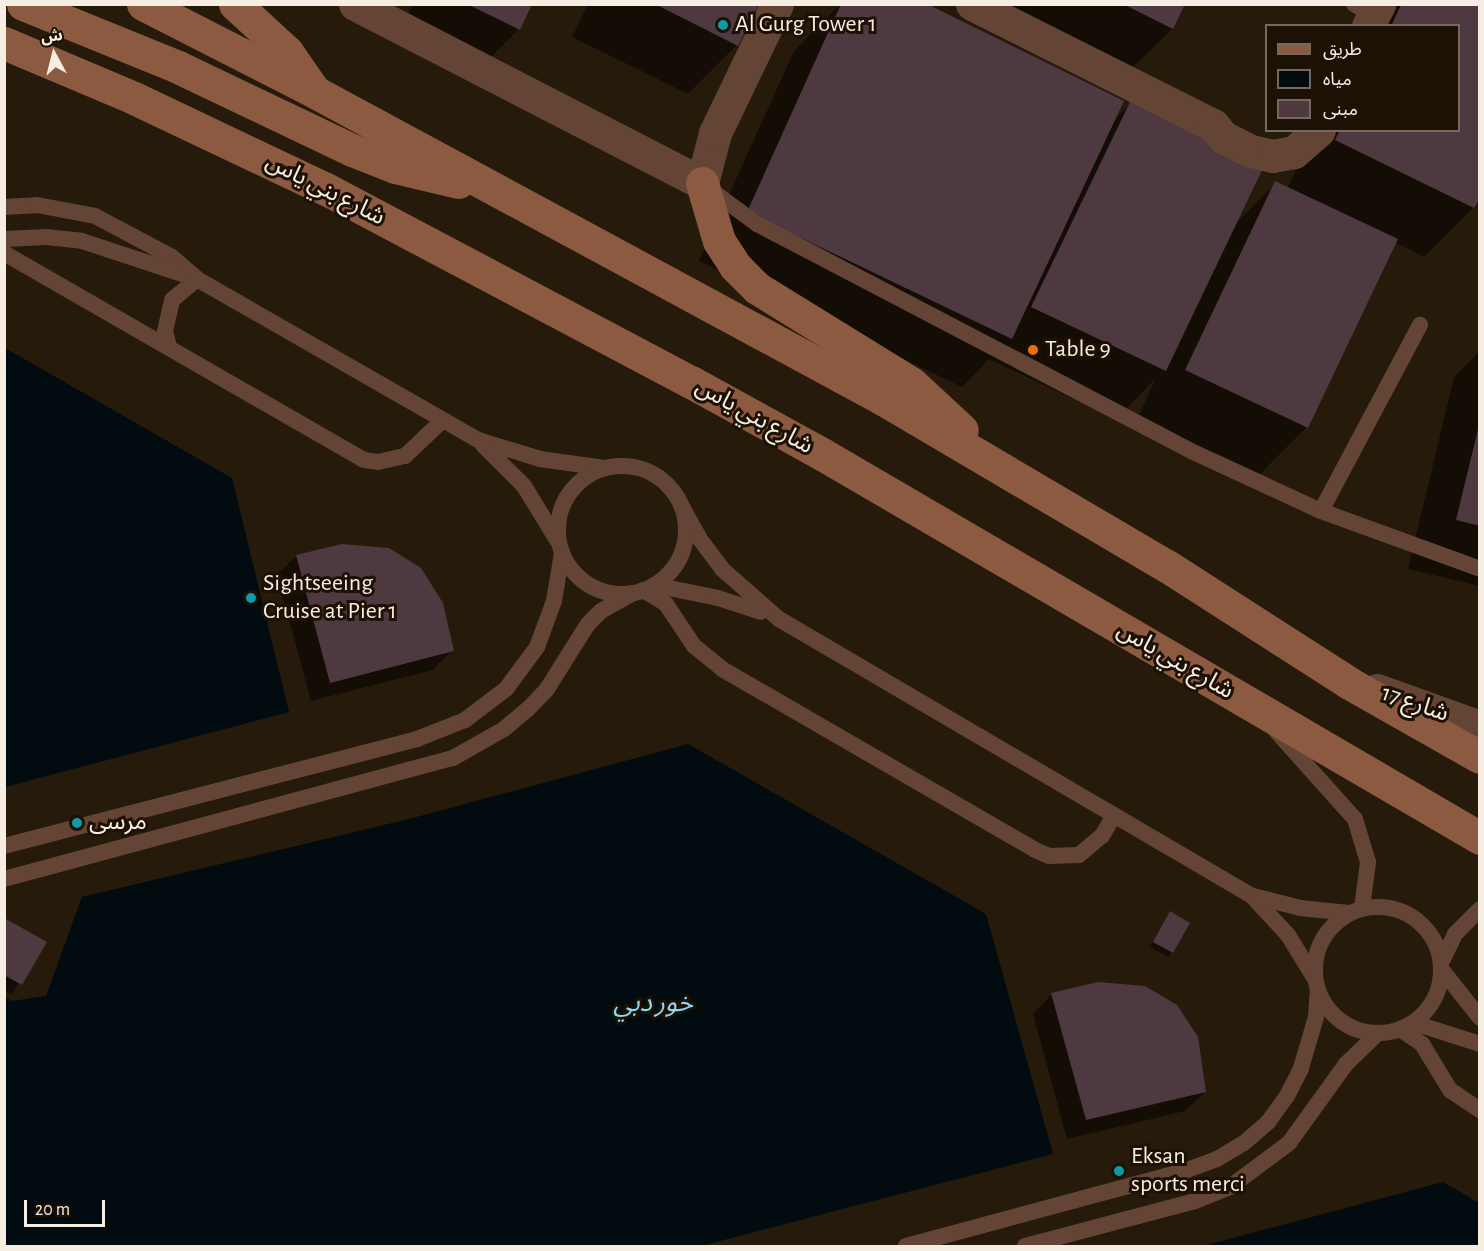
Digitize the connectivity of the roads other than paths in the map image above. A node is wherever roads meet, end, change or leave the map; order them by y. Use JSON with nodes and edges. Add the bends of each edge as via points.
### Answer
{"nodes":[{"id":1,"x":23,"y":4,"type":"edge"},
{"id":2,"x":143,"y":4,"type":"edge"},
{"id":3,"x":234,"y":4,"type":"edge"},
{"id":4,"x":354,"y":4,"type":"edge"},
{"id":5,"x":777,"y":4,"type":"edge"},
{"id":6,"x":972,"y":4,"type":"edge"},
{"id":7,"x":4,"y":43,"type":"edge"},
{"id":8,"x":41,"y":58,"type":"junction"},
{"id":9,"x":4,"y":60,"type":"edge"},
{"id":10,"x":315,"y":92,"type":"junction"},
{"id":11,"x":1214,"y":125,"type":"junction"},
{"id":12,"x":1276,"y":132,"type":"edge"},
{"id":13,"x":1317,"y":132,"type":"edge"},
{"id":14,"x":702,"y":183,"type":"junction"},
{"id":15,"x":490,"y":186,"type":"junction"},
{"id":16,"x":4,"y":207,"type":"edge"},
{"id":17,"x":4,"y":239,"type":"edge"},
{"id":18,"x":4,"y":253,"type":"edge"},
{"id":19,"x":197,"y":279,"type":"junction"},
{"id":20,"x":1420,"y":325,"type":"dead end"},
{"id":21,"x":170,"y":347,"type":"junction"},
{"id":22,"x":443,"y":420,"type":"junction"},
{"id":23,"x":478,"y":440,"type":"junction"},
{"id":24,"x":981,"y":455,"type":"junction"},
{"id":25,"x":604,"y":468,"type":"junction"},
{"id":26,"x":681,"y":505,"type":"junction"},
{"id":27,"x":1321,"y":511,"type":"junction"},
{"id":28,"x":560,"y":547,"type":"junction"},
{"id":29,"x":1479,"y":569,"type":"edge"},
{"id":30,"x":643,"y":589,"type":"junction"},
{"id":31,"x":779,"y":619,"type":"junction"},
{"id":32,"x":1349,"y":683,"type":"junction"},
{"id":33,"x":1252,"y":706,"type":"junction"},
{"id":34,"x":1479,"y":727,"type":"edge"},
{"id":35,"x":1479,"y":757,"type":"edge"},
{"id":36,"x":1114,"y":815,"type":"junction"},
{"id":37,"x":1479,"y":838,"type":"edge"},
{"id":38,"x":4,"y":846,"type":"edge"},
{"id":39,"x":4,"y":879,"type":"edge"},
{"id":40,"x":1252,"y":896,"type":"junction"},
{"id":41,"x":1479,"y":909,"type":"edge"},
{"id":42,"x":1356,"y":911,"type":"junction"},
{"id":43,"x":1442,"y":964,"type":"junction"},
{"id":44,"x":1316,"y":985,"type":"junction"},
{"id":45,"x":1479,"y":1018,"type":"edge"},
{"id":46,"x":1407,"y":1026,"type":"junction"},
{"id":47,"x":1378,"y":1033,"type":"junction"},
{"id":48,"x":1479,"y":1044,"type":"edge"},
{"id":49,"x":1479,"y":1110,"type":"edge"},
{"id":50,"x":906,"y":1246,"type":"edge"},
{"id":51,"x":1025,"y":1246,"type":"edge"}],
"edges":[{"from":1,"to":15,"type":"main road","via":[[178,67],[385,162],[440,179]]},
{"from":2,"to":10,"type":"main road"},
{"from":3,"to":10,"type":"main road","via":[[287,52]]},
{"from":4,"to":14,"type":"street"},
{"from":5,"to":14,"type":"street","via":[[715,133]]},
{"from":6,"to":11,"type":"street"},
{"from":7,"to":8,"type":"main road","name":"شارع بني ياس"},
{"from":8,"to":9,"type":"main road"},
{"from":8,"to":33,"type":"main road","name":"شارع بني ياس","via":[[326,189],[579,322],[822,454]]},
{"from":10,"to":15,"type":"main road"},
{"from":11,"to":12,"type":"street","via":[[1256,135]]},
{"from":11,"to":13,"type":"street","via":[[1230,141],[1272,156],[1304,146]]},
{"from":14,"to":24,"type":"main road","via":[[707,213],[735,267],[757,288],[911,383],[937,405]]},
{"from":14,"to":27,"type":"lane","via":[[757,224],[1191,451]]},
{"from":15,"to":24,"type":"main road","via":[[795,349]]},
{"from":16,"to":19,"type":"lane","via":[[37,205],[95,216],[172,257]]},
{"from":17,"to":19,"type":"lane","via":[[46,237],[82,241]]},
{"from":18,"to":21,"type":"lane"},
{"from":19,"to":21,"type":"lane","via":[[172,300],[165,331]]},
{"from":19,"to":22,"type":"lane"},
{"from":20,"to":27,"type":"lane"},
{"from":21,"to":22,"type":"lane","via":[[364,460],[392,461],[405,456]]},
{"from":22,"to":23,"type":"lane"},
{"from":23,"to":25,"type":"lane","via":[[540,459]]},
{"from":23,"to":28,"type":"lane","via":[[524,486]]},
{"from":24,"to":32,"type":"main road","via":[[1167,566]]},
{"from":25,"to":26,"type":"lane","via":[[622,466],[649,473],[671,489]]},
{"from":25,"to":28,"type":"lane","via":[[587,476],[567,496],[558,523]]},
{"from":26,"to":30,"type":"lane","via":[[685,541],[679,558]]},
{"from":26,"to":31,"type":"lane","via":[[722,569]]},
{"from":27,"to":29,"type":"lane"},
{"from":28,"to":30,"type":"lane","via":[[583,581],[615,594]]},
{"from":28,"to":38,"type":"lane","via":[[550,616],[537,647],[506,689],[465,720],[417,739]]},
{"from":30,"to":31,"type":"lane","via":[[718,598]]},
{"from":30,"to":36,"type":"lane","via":[[666,604],[694,646],[722,669],[1035,850],[1049,856],[1079,855],[1102,836]]},
{"from":30,"to":39,"type":"lane","via":[[602,611],[588,624],[552,681],[526,710],[504,729],[453,758]]},
{"from":31,"to":36,"type":"lane"},
{"from":32,"to":34,"type":"street","name":"شارع 17"},
{"from":32,"to":35,"type":"main road"},
{"from":33,"to":37,"type":"main road","name":"شارع بني ياس"},
{"from":33,"to":42,"type":"lane","via":[[1342,800],[1355,819],[1368,862]]},
{"from":36,"to":40,"type":"lane"},
{"from":40,"to":42,"type":"lane","via":[[1300,908]]},
{"from":40,"to":44,"type":"lane","via":[[1288,934]]},
{"from":41,"to":43,"type":"lane","via":[[1455,934]]},
{"from":42,"to":43,"type":"lane","via":[[1384,907],[1404,912],[1421,923]]},
{"from":42,"to":44,"type":"lane","via":[[1336,922],[1322,941]]},
{"from":43,"to":45,"type":"lane"},
{"from":43,"to":46,"type":"lane","via":[[1438,990],[1429,1008]]},
{"from":44,"to":47,"type":"lane","via":[[1327,1008],[1341,1022]]},
{"from":44,"to":50,"type":"lane","via":[[1310,1043],[1292,1087],[1268,1122],[1244,1143],[1187,1170]]},
{"from":46,"to":47,"type":"lane"},
{"from":46,"to":48,"type":"lane"},
{"from":46,"to":49,"type":"lane","via":[[1450,1090]]},
{"from":47,"to":51,"type":"lane","via":[[1346,1065],[1289,1143],[1230,1187],[1195,1202]]}]}
